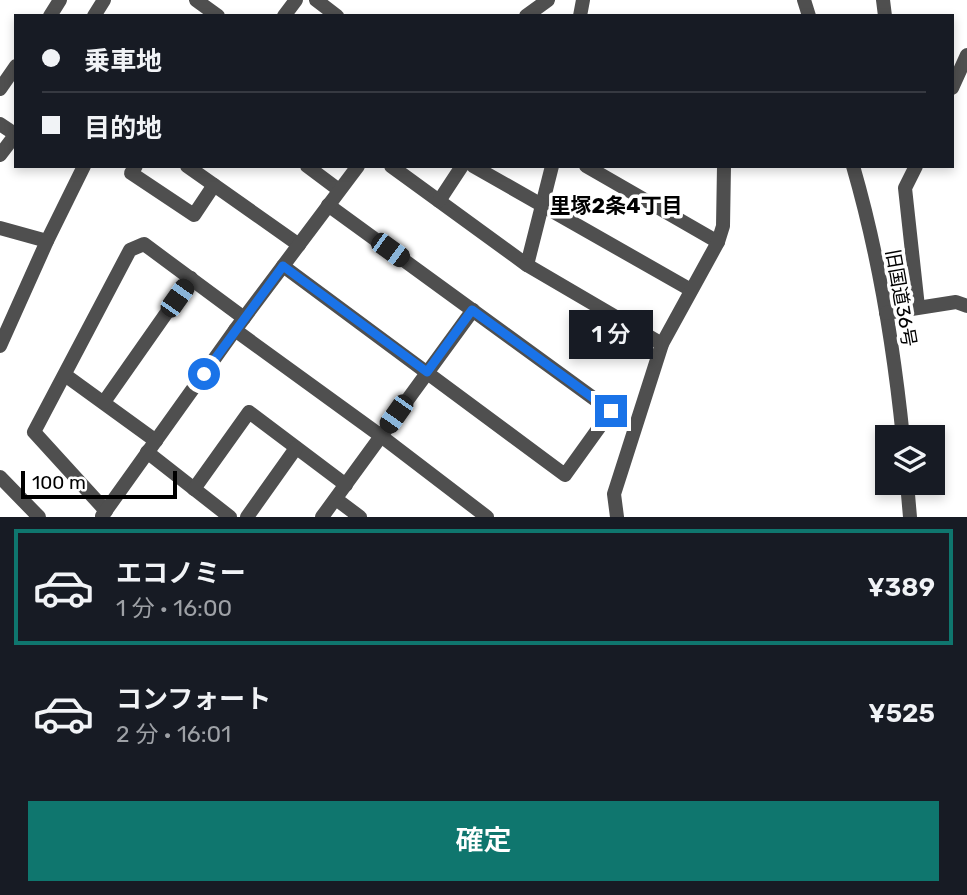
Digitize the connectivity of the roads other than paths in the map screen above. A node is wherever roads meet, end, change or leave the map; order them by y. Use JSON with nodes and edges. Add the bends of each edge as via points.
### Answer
{"nodes":[{"id":1,"x":196,"y":0,"type":"edge"},
{"id":2,"x":316,"y":0,"type":"edge"},
{"id":3,"x":548,"y":0,"type":"edge"},
{"id":4,"x":215,"y":14,"type":"edge"},
{"id":5,"x":334,"y":14,"type":"edge"},
{"id":6,"x":529,"y":14,"type":"edge"},
{"id":7,"x":967,"y":55,"type":"edge"},
{"id":8,"x":14,"y":69,"type":"edge"},
{"id":9,"x":954,"y":84,"type":"edge"},
{"id":10,"x":0,"y":89,"type":"edge"},
{"id":11,"x":14,"y":137,"type":"edge"},
{"id":12,"x":0,"y":155,"type":"edge"},
{"id":13,"x":83,"y":168,"type":"edge"},
{"id":14,"x":135,"y":168,"type":"edge"},
{"id":15,"x":190,"y":168,"type":"edge"},
{"id":16,"x":310,"y":168,"type":"edge"},
{"id":17,"x":356,"y":168,"type":"edge"},
{"id":18,"x":394,"y":168,"type":"edge"},
{"id":19,"x":461,"y":168,"type":"edge"},
{"id":20,"x":476,"y":168,"type":"edge"},
{"id":21,"x":552,"y":168,"type":"edge"},
{"id":22,"x":589,"y":168,"type":"edge"},
{"id":23,"x":724,"y":168,"type":"edge"},
{"id":24,"x":854,"y":168,"type":"edge"},
{"id":25,"x":915,"y":168,"type":"edge"},
{"id":26,"x":214,"y":186,"type":"junction"},
{"id":27,"x":340,"y":190,"type":"junction"},
{"id":28,"x":439,"y":201,"type":"junction"},
{"id":29,"x":328,"y":205,"type":"junction"},
{"id":30,"x":542,"y":206,"type":"junction"},
{"id":31,"x":0,"y":228,"type":"edge"},
{"id":32,"x":47,"y":241,"type":"junction"},
{"id":33,"x":718,"y":242,"type":"junction"},
{"id":34,"x":299,"y":245,"type":"junction"},
{"id":35,"x":527,"y":265,"type":"junction"},
{"id":36,"x":283,"y":266,"type":"junction"},
{"id":37,"x":191,"y":278,"type":"junction"},
{"id":38,"x":691,"y":290,"type":"junction"},
{"id":39,"x":967,"y":306,"type":"edge"},
{"id":40,"x":918,"y":307,"type":"junction"},
{"id":41,"x":472,"y":310,"type":"junction"},
{"id":42,"x":886,"y":313,"type":"junction"},
{"id":43,"x":244,"y":318,"type":"junction"},
{"id":44,"x":235,"y":330,"type":"junction"},
{"id":45,"x":662,"y":344,"type":"junction"},
{"id":46,"x":0,"y":346,"type":"edge"},
{"id":47,"x":427,"y":372,"type":"junction"},
{"id":48,"x":65,"y":375,"type":"junction"},
{"id":49,"x":104,"y":401,"type":"junction"},
{"id":50,"x":901,"y":425,"type":"edge"},
{"id":51,"x":381,"y":436,"type":"junction"},
{"id":52,"x":152,"y":447,"type":"junction"},
{"id":53,"x":296,"y":448,"type":"junction"},
{"id":54,"x":0,"y":477,"type":"edge"},
{"id":55,"x":346,"y":485,"type":"junction"},
{"id":56,"x":194,"y":489,"type":"junction"},
{"id":57,"x":908,"y":495,"type":"edge"},
{"id":58,"x":336,"y":499,"type":"junction"},
{"id":59,"x":104,"y":515,"type":"edge"},
{"id":60,"x":39,"y":517,"type":"edge"},
{"id":61,"x":230,"y":517,"type":"edge"},
{"id":62,"x":247,"y":517,"type":"edge"},
{"id":63,"x":322,"y":517,"type":"edge"},
{"id":64,"x":360,"y":517,"type":"edge"},
{"id":65,"x":487,"y":517,"type":"edge"},
{"id":66,"x":617,"y":517,"type":"edge"},
{"id":67,"x":910,"y":517,"type":"edge"}],
"edges":[{"from":1,"to":4,"type":"street"},
{"from":2,"to":5,"type":"street"},
{"from":3,"to":6,"type":"street"},
{"from":7,"to":9,"type":"street"},
{"from":8,"to":10,"type":"street"},
{"from":11,"to":12,"type":"street"},
{"from":13,"to":32,"type":"street"},
{"from":14,"to":26,"type":"street","via":[[131,173],[194,215]]},
{"from":15,"to":26,"type":"street"},
{"from":16,"to":27,"type":"street"},
{"from":17,"to":27,"type":"street"},
{"from":18,"to":28,"type":"street"},
{"from":19,"to":28,"type":"street"},
{"from":20,"to":30,"type":"street"},
{"from":21,"to":30,"type":"street"},
{"from":22,"to":33,"type":"street"},
{"from":23,"to":33,"type":"street","via":[[723,226]]},
{"from":24,"to":42,"type":"street","name":"旧国道36号"},
{"from":25,"to":40,"type":"street","via":[[905,188]]},
{"from":26,"to":34,"type":"street"},
{"from":27,"to":29,"type":"street"},
{"from":28,"to":35,"type":"street"},
{"from":29,"to":34,"type":"street"},
{"from":29,"to":41,"type":"street"},
{"from":30,"to":35,"type":"street"},
{"from":30,"to":38,"type":"street"},
{"from":31,"to":32,"type":"street"},
{"from":32,"to":46,"type":"street"},
{"from":33,"to":38,"type":"street"},
{"from":34,"to":36,"type":"street"},
{"from":35,"to":45,"type":"street"},
{"from":36,"to":43,"type":"street"},
{"from":36,"to":47,"type":"street"},
{"from":37,"to":43,"type":"street"},
{"from":37,"to":48,"type":"street","via":[[144,244],[130,250]]},
{"from":37,"to":49,"type":"street"},
{"from":38,"to":45,"type":"street"},
{"from":39,"to":40,"type":"street","via":[[956,302]]},
{"from":40,"to":42,"type":"street"},
{"from":41,"to":47,"type":"street"},
{"from":41,"to":47,"type":"street","via":[[611,411],[565,475]]},
{"from":42,"to":50,"type":"street","name":"旧国道36号"},
{"from":43,"to":44,"type":"street"},
{"from":44,"to":51,"type":"street"},
{"from":44,"to":52,"type":"street"},
{"from":45,"to":66,"type":"street","via":[[614,494]]},
{"from":47,"to":51,"type":"street"},
{"from":48,"to":49,"type":"street"},
{"from":48,"to":59,"type":"street","via":[[34,432]]},
{"from":49,"to":52,"type":"street"},
{"from":51,"to":55,"type":"street"},
{"from":51,"to":65,"type":"street"},
{"from":52,"to":56,"type":"street"},
{"from":52,"to":59,"type":"street"},
{"from":53,"to":55,"type":"street"},
{"from":53,"to":56,"type":"street","via":[[249,412]]},
{"from":53,"to":62,"type":"street"},
{"from":54,"to":60,"type":"street"},
{"from":55,"to":58,"type":"street"},
{"from":56,"to":61,"type":"street"},
{"from":57,"to":67,"type":"street"},
{"from":58,"to":63,"type":"street"},
{"from":58,"to":64,"type":"street"}]}
